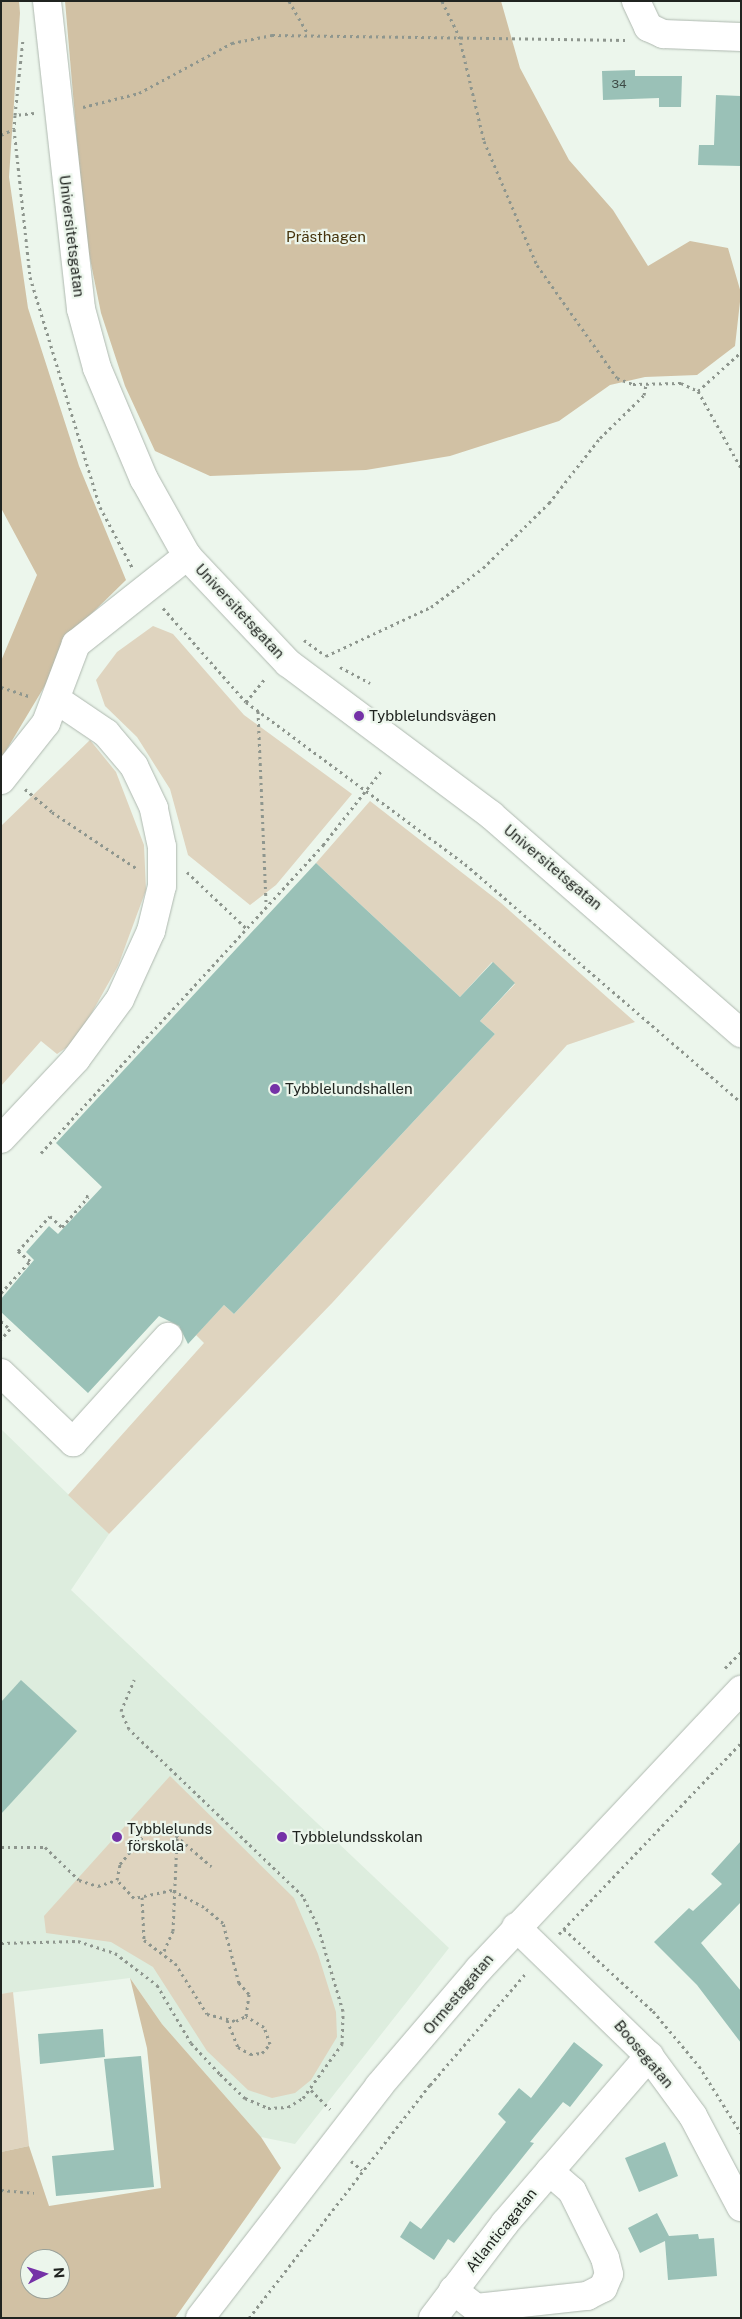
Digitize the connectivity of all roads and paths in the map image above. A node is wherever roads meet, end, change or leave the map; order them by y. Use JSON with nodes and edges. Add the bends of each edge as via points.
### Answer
{"nodes":[{"id":1,"x":46,"y":1,"type":"edge"},
{"id":2,"x":289,"y":1,"type":"edge"},
{"id":3,"x":442,"y":1,"type":"edge"},
{"id":4,"x":636,"y":1,"type":"edge"},
{"id":5,"x":648,"y":28,"type":"junction"},
{"id":6,"x":24,"y":32,"type":"dead end"},
{"id":7,"x":308,"y":34,"type":"junction"},
{"id":8,"x":459,"y":36,"type":"junction"},
{"id":9,"x":741,"y":37,"type":"edge"},
{"id":10,"x":57,"y":110,"type":"junction"},
{"id":11,"x":15,"y":115,"type":"junction"},
{"id":12,"x":14,"y":129,"type":"junction"},
{"id":13,"x":1,"y":135,"type":"edge"},
{"id":14,"x":16,"y":164,"type":"dead end"},
{"id":15,"x":741,"y":352,"type":"edge"},
{"id":16,"x":646,"y":385,"type":"junction"},
{"id":17,"x":698,"y":391,"type":"junction"},
{"id":18,"x":741,"y":468,"type":"edge"},
{"id":19,"x":187,"y":556,"type":"junction"},
{"id":20,"x":163,"y":609,"type":"dead end"},
{"id":21,"x":156,"y":613,"type":"dead end"},
{"id":22,"x":326,"y":656,"type":"junction"},
{"id":23,"x":283,"y":658,"type":"junction"},
{"id":24,"x":331,"y":660,"type":"dead end"},
{"id":25,"x":337,"y":665,"type":"dead end"},
{"id":26,"x":370,"y":683,"type":"dead end"},
{"id":27,"x":57,"y":700,"type":"junction"},
{"id":28,"x":246,"y":702,"type":"dead end"},
{"id":29,"x":258,"y":711,"type":"dead end"},
{"id":30,"x":382,"y":770,"type":"dead end"},
{"id":31,"x":12,"y":783,"type":"edge"},
{"id":32,"x":162,"y":863,"type":"junction"},
{"id":33,"x":266,"y":906,"type":"junction"},
{"id":34,"x":246,"y":929,"type":"junction"},
{"id":35,"x":741,"y":1033,"type":"edge"},
{"id":36,"x":1,"y":1139,"type":"edge"},
{"id":37,"x":41,"y":1153,"type":"dead end"},
{"id":38,"x":83,"y":1193,"type":"dead end"},
{"id":39,"x":1,"y":1293,"type":"edge"},
{"id":40,"x":1,"y":1321,"type":"edge"},
{"id":41,"x":168,"y":1337,"type":"dead end"},
{"id":42,"x":1,"y":1339,"type":"edge"},
{"id":43,"x":1,"y":1373,"type":"edge"},
{"id":44,"x":134,"y":1680,"type":"dead end"},
{"id":45,"x":741,"y":1690,"type":"edge"},
{"id":46,"x":741,"y":1743,"type":"edge"},
{"id":47,"x":177,"y":1838,"type":"junction"},
{"id":48,"x":1,"y":1847,"type":"edge"},
{"id":49,"x":211,"y":1866,"type":"dead end"},
{"id":50,"x":118,"y":1880,"type":"junction"},
{"id":51,"x":172,"y":1890,"type":"junction"},
{"id":52,"x":142,"y":1897,"type":"junction"},
{"id":53,"x":516,"y":1927,"type":"junction"},
{"id":54,"x":564,"y":1929,"type":"junction"},
{"id":55,"x":1,"y":1943,"type":"edge"},
{"id":56,"x":164,"y":1951,"type":"junction"},
{"id":57,"x":542,"y":1952,"type":"junction"},
{"id":58,"x":246,"y":2016,"type":"junction"},
{"id":59,"x":228,"y":2020,"type":"junction"},
{"id":60,"x":649,"y":2056,"type":"junction"},
{"id":61,"x":311,"y":2090,"type":"junction"},
{"id":62,"x":331,"y":2109,"type":"dead end"},
{"id":63,"x":741,"y":2133,"type":"edge"},
{"id":64,"x":550,"y":2171,"type":"junction"},
{"id":65,"x":1,"y":2190,"type":"edge"},
{"id":66,"x":34,"y":2193,"type":"dead end"},
{"id":67,"x":741,"y":2207,"type":"edge"},
{"id":68,"x":453,"y":2290,"type":"junction"},
{"id":69,"x":200,"y":2318,"type":"edge"},
{"id":70,"x":249,"y":2318,"type":"edge"},
{"id":71,"x":433,"y":2318,"type":"edge"}],
"edges":[{"from":1,"to":10,"type":"street","name":"Universitetsgatan"},
{"from":2,"to":7,"type":"path"},
{"from":3,"to":8,"type":"path"},
{"from":4,"to":5,"type":"street"},
{"from":5,"to":8,"type":"path","via":[[629,40]]},
{"from":5,"to":9,"type":"street","via":[[663,34]]},
{"from":6,"to":11,"type":"path"},
{"from":7,"to":8,"type":"path"},
{"from":7,"to":10,"type":"path","via":[[272,35],[232,43],[139,93],[115,102]]},
{"from":8,"to":16,"type":"path","via":[[484,141],[537,265],[589,333],[611,372],[624,382]]},
{"from":10,"to":11,"type":"path"},
{"from":10,"to":19,"type":"street","name":"Universitetsgatan","via":[[81,309],[96,368],[144,479]]},
{"from":11,"to":12,"type":"path"},
{"from":12,"to":13,"type":"path"},
{"from":12,"to":14,"type":"path"},
{"from":15,"to":17,"type":"path"},
{"from":16,"to":17,"type":"path","via":[[681,383]]},
{"from":16,"to":22,"type":"path","via":[[644,395],[600,438],[537,516],[483,568],[431,607]]},
{"from":17,"to":18,"type":"path"},
{"from":19,"to":23,"type":"street","name":"Universitetsgatan"},
{"from":19,"to":27,"type":"street","via":[[76,644]]},
{"from":20,"to":21,"type":"path"},
{"from":22,"to":23,"type":"path","via":[[303,639]]},
{"from":22,"to":24,"type":"path"},
{"from":23,"to":28,"type":"path"},
{"from":23,"to":35,"type":"street","name":"Universitetsgatan","via":[[491,815]]},
{"from":25,"to":26,"type":"path"},
{"from":27,"to":31,"type":"street","via":[[22,758]]},
{"from":27,"to":32,"type":"street","via":[[106,733],[134,766],[154,808]]},
{"from":29,"to":33,"type":"path"},
{"from":30,"to":33,"type":"path","via":[[323,845]]},
{"from":31,"to":32,"type":"path","via":[[143,872]]},
{"from":32,"to":34,"type":"path","via":[[177,862]]},
{"from":32,"to":36,"type":"street","via":[[151,931],[120,999],[76,1060]]},
{"from":33,"to":34,"type":"path"},
{"from":34,"to":37,"type":"path"},
{"from":38,"to":39,"type":"path","via":[[88,1197],[62,1227],[50,1216],[18,1251],[30,1261]]},
{"from":40,"to":42,"type":"path","via":[[10,1329]]},
{"from":41,"to":43,"type":"street","via":[[74,1442]]},
{"from":44,"to":61,"type":"path","via":[[121,1711],[130,1729],[289,1881],[313,1914],[346,2026],[342,2044]]},
{"from":45,"to":53,"type":"street","name":"Ormestagatan"},
{"from":46,"to":54,"type":"path"},
{"from":47,"to":49,"type":"path"},
{"from":47,"to":50,"type":"path","via":[[166,1826],[150,1828],[120,1864]]},
{"from":47,"to":51,"type":"path"},
{"from":48,"to":50,"type":"path","via":[[45,1847],[79,1880],[98,1886]]},
{"from":50,"to":52,"type":"path","via":[[128,1895]]},
{"from":51,"to":52,"type":"path"},
{"from":51,"to":56,"type":"path","via":[[173,1931]]},
{"from":51,"to":58,"type":"path","via":[[204,1907],[223,1923],[239,1983],[249,1994]]},
{"from":52,"to":56,"type":"path","via":[[144,1940],[152,1949]]},
{"from":53,"to":57,"type":"street","name":"Boosegatan"},
{"from":53,"to":69,"type":"street","name":"Ormestagatan","via":[[379,2086]]},
{"from":54,"to":57,"type":"path"},
{"from":54,"to":63,"type":"path","via":[[653,2010],[699,2066]]},
{"from":55,"to":61,"type":"path","via":[[78,1941],[115,1953],[157,1985],[191,2043],[246,2098],[278,2109]]},
{"from":56,"to":59,"type":"path","via":[[207,2014]]},
{"from":57,"to":60,"type":"street","name":"Boosegatan"},
{"from":57,"to":70,"type":"path","via":[[418,2101]]},
{"from":58,"to":59,"type":"path"},
{"from":58,"to":59,"type":"path","via":[[264,2027],[270,2044],[262,2053],[250,2054],[238,2047]]},
{"from":60,"to":64,"type":"street","name":"Atlanticagatan"},
{"from":60,"to":67,"type":"street","name":"Boosegatan","via":[[693,2116]]},
{"from":61,"to":62,"type":"path"},
{"from":64,"to":68,"type":"street","name":"Atlanticagatan"},
{"from":64,"to":68,"type":"street","via":[[572,2191],[605,2258],[608,2274],[603,2288],[587,2296],[476,2308]]},
{"from":65,"to":66,"type":"path"},
{"from":68,"to":71,"type":"street","name":"Atlanticagatan"}]}
